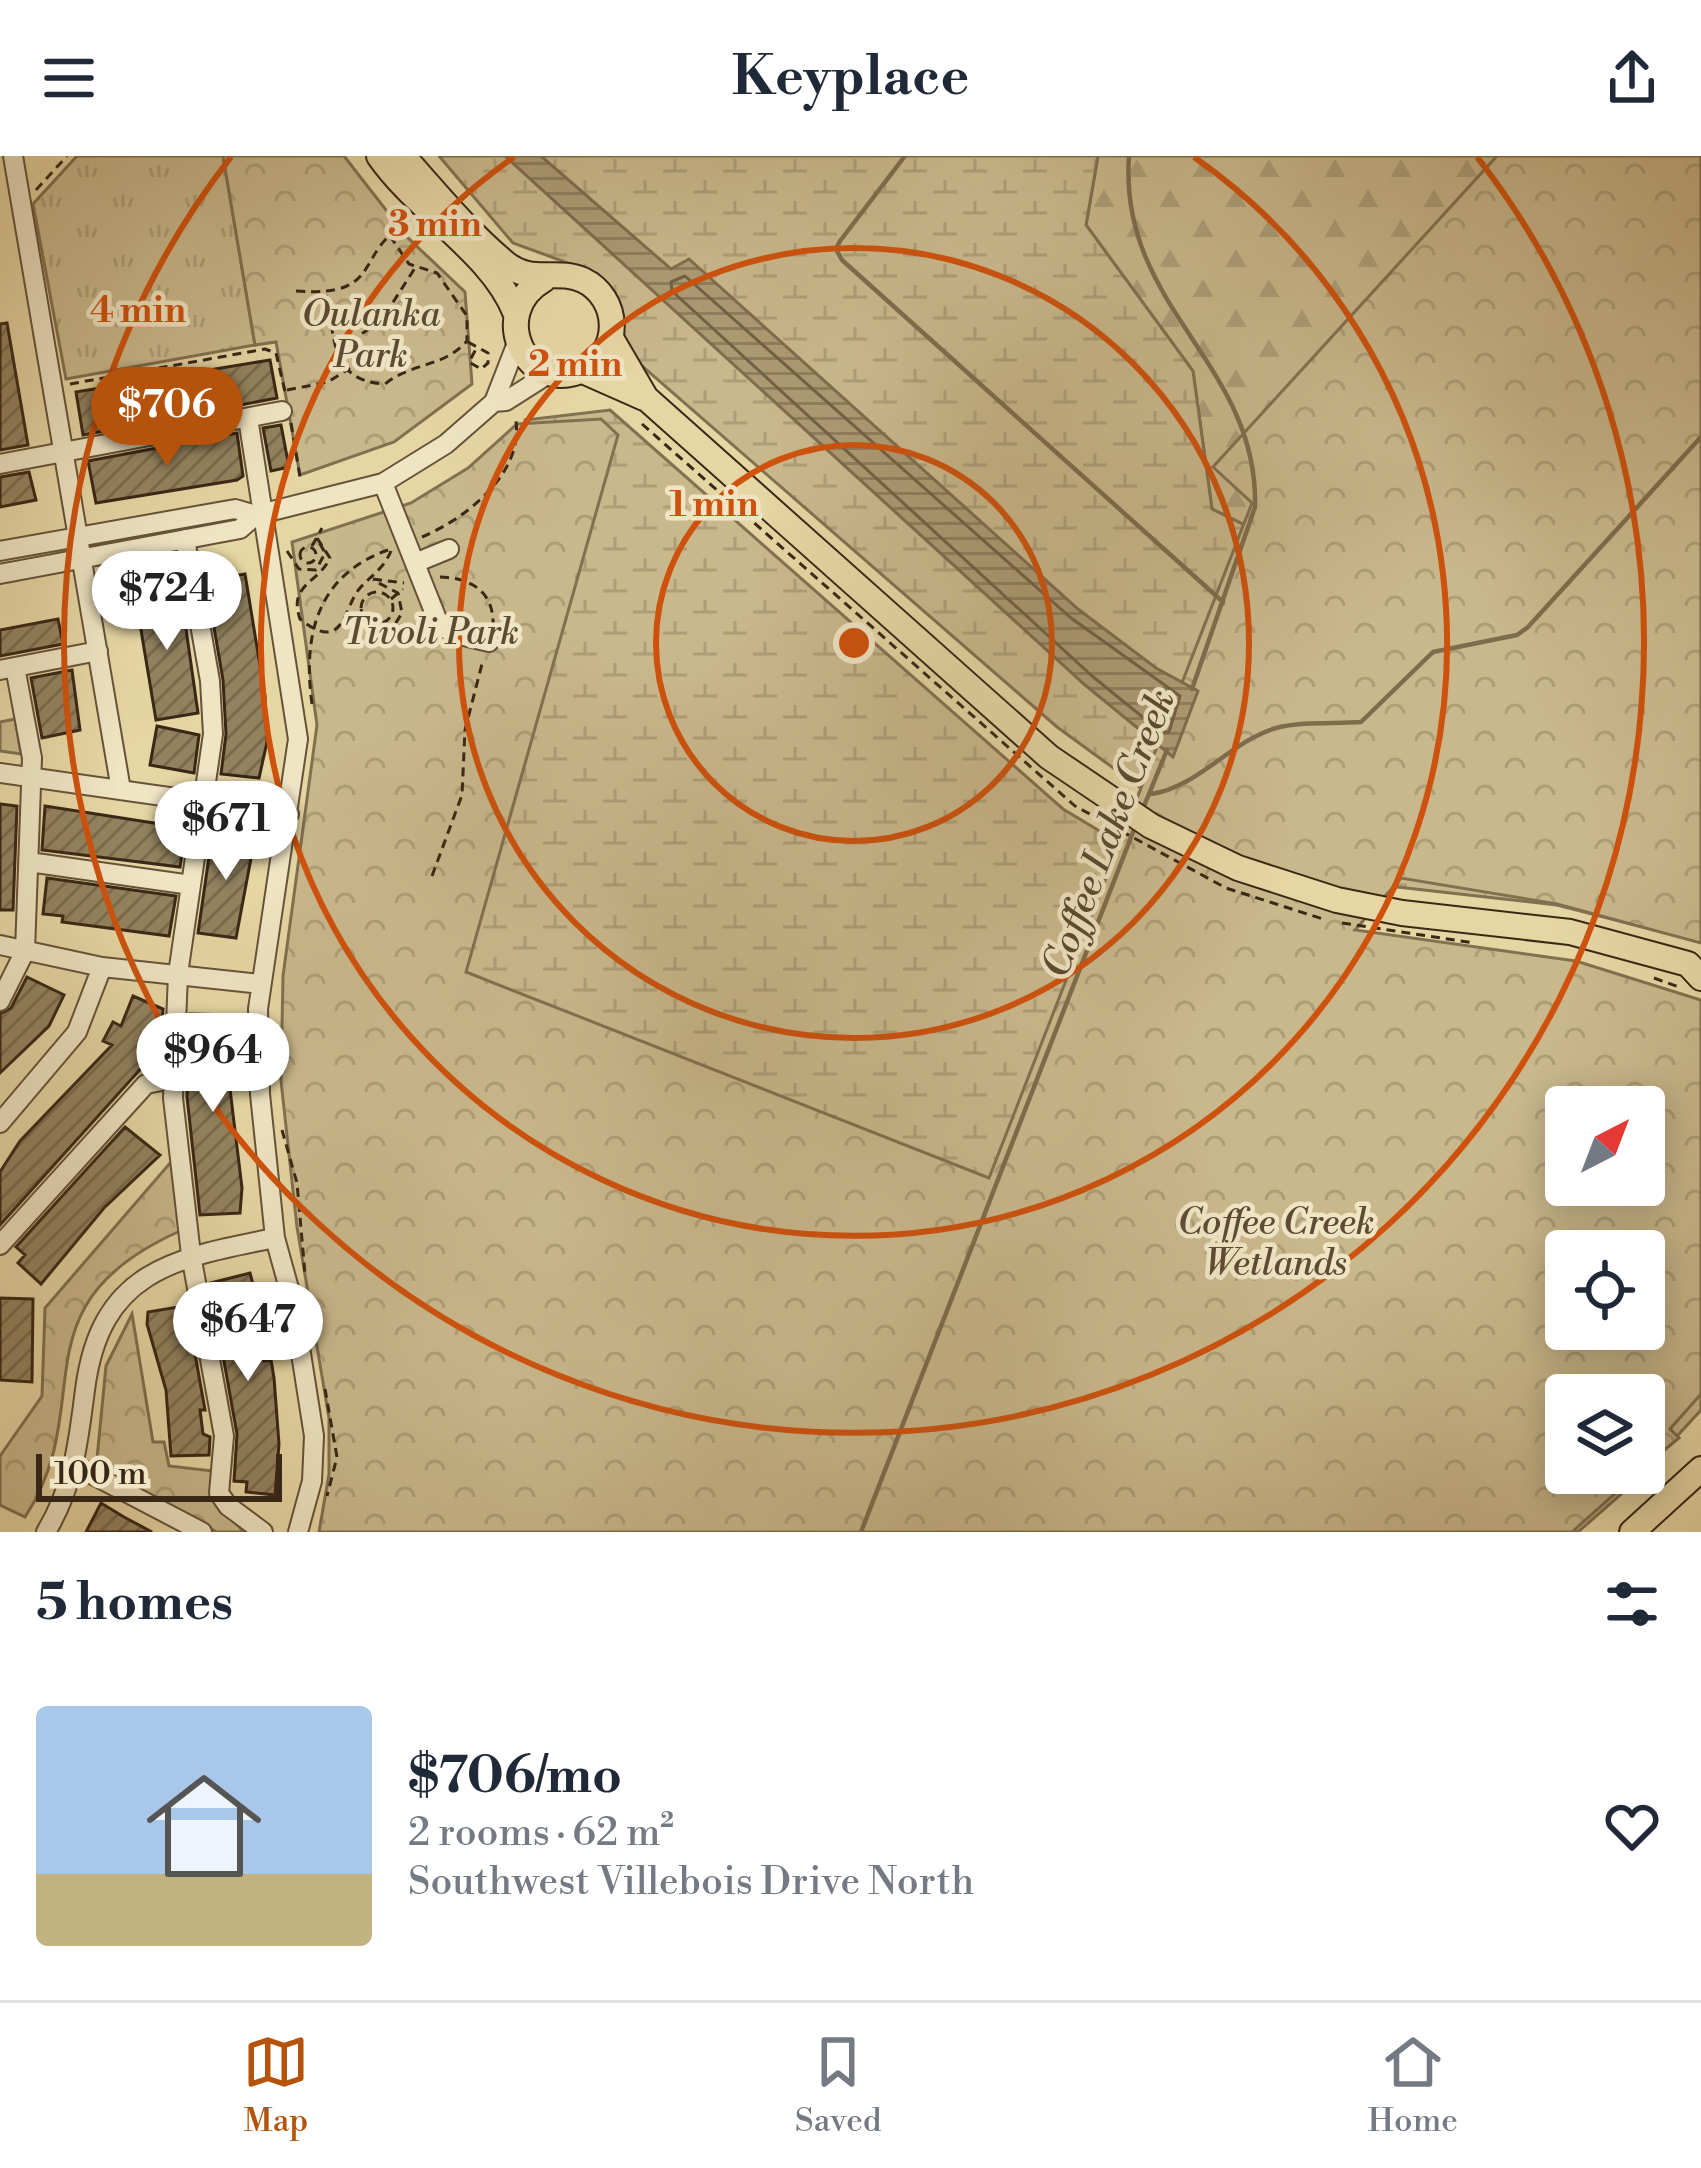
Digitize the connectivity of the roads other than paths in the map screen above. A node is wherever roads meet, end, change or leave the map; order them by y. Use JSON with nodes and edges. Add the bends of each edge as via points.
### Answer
{"nodes":[{"id":1,"x":13,"y":156,"type":"edge"},
{"id":2,"x":379,"y":156,"type":"edge"},
{"id":3,"x":403,"y":156,"type":"edge"},
{"id":4,"x":542,"y":280,"type":"junction"},
{"id":5,"x":515,"y":312,"type":"junction"},
{"id":6,"x":611,"y":338,"type":"junction"},
{"id":7,"x":517,"y":343,"type":"junction"},
{"id":8,"x":583,"y":371,"type":"junction"},
{"id":9,"x":550,"y":373,"type":"junction"},
{"id":10,"x":646,"y":398,"type":"junction"},
{"id":11,"x":283,"y":401,"type":"road end"},
{"id":12,"x":494,"y":402,"type":"junction"},
{"id":13,"x":248,"y":418,"type":"junction"},
{"id":14,"x":62,"y":452,"type":"junction"},
{"id":15,"x":0,"y":464,"type":"edge"},
{"id":16,"x":383,"y":484,"type":"junction"},
{"id":17,"x":261,"y":514,"type":"junction"},
{"id":18,"x":78,"y":536,"type":"junction"},
{"id":19,"x":185,"y":538,"type":"junction"},
{"id":20,"x":448,"y":549,"type":"dead end"},
{"id":21,"x":0,"y":550,"type":"edge"},
{"id":22,"x":82,"y":558,"type":"junction"},
{"id":23,"x":0,"y":574,"type":"edge"},
{"id":24,"x":415,"y":576,"type":"junction"},
{"id":25,"x":488,"y":642,"type":"road end"},
{"id":26,"x":98,"y":651,"type":"junction"},
{"id":27,"x":8,"y":669,"type":"edge"},
{"id":28,"x":0,"y":773,"type":"edge"},
{"id":29,"x":32,"y":778,"type":"junction"},
{"id":30,"x":121,"y":790,"type":"junction"},
{"id":31,"x":204,"y":799,"type":"junction"},
{"id":32,"x":289,"y":814,"type":"junction"},
{"id":33,"x":29,"y":862,"type":"junction"},
{"id":34,"x":191,"y":885,"type":"junction"},
{"id":35,"x":0,"y":945,"type":"edge"},
{"id":36,"x":26,"y":951,"type":"junction"},
{"id":37,"x":102,"y":967,"type":"junction"},
{"id":38,"x":1694,"y":973,"type":"edge"},
{"id":39,"x":178,"y":974,"type":"junction"},
{"id":40,"x":261,"y":984,"type":"junction"},
{"id":41,"x":0,"y":1001,"type":"edge"},
{"id":42,"x":172,"y":1079,"type":"junction"},
{"id":43,"x":0,"y":1123,"type":"edge"},
{"id":44,"x":275,"y":1238,"type":"junction"},
{"id":45,"x":0,"y":1245,"type":"edge"},
{"id":46,"x":191,"y":1255,"type":"junction"},
{"id":47,"x":76,"y":1466,"type":"junction"},
{"id":48,"x":1701,"y":1469,"type":"edge"},
{"id":49,"x":46,"y":1532,"type":"edge"},
{"id":50,"x":202,"y":1532,"type":"edge"},
{"id":51,"x":263,"y":1532,"type":"edge"},
{"id":52,"x":298,"y":1532,"type":"edge"},
{"id":53,"x":1632,"y":1532,"type":"edge"}],
"edges":[{"from":1,"to":14,"type":"street"},
{"from":2,"to":5,"type":"main road","via":[[498,279]]},
{"from":3,"to":4,"type":"main road","via":[[509,266]]},
{"from":4,"to":5,"type":"main road"},
{"from":4,"to":6,"type":"main road","via":[[573,277],[599,291],[612,317]]},
{"from":5,"to":7,"type":"main road"},
{"from":6,"to":8,"type":"main road"},
{"from":6,"to":10,"type":"main road"},
{"from":7,"to":9,"type":"main road"},
{"from":7,"to":12,"type":"street"},
{"from":8,"to":9,"type":"main road"},
{"from":8,"to":10,"type":"main road"},
{"from":9,"to":12,"type":"street"},
{"from":10,"to":38,"type":"main road","via":[[1010,737],[1151,826],[1319,906],[1570,932]]},
{"from":11,"to":13,"type":"street"},
{"from":12,"to":16,"type":"street"},
{"from":13,"to":14,"type":"street"},
{"from":13,"to":17,"type":"street"},
{"from":14,"to":15,"type":"street"},
{"from":14,"to":18,"type":"street"},
{"from":16,"to":17,"type":"street"},
{"from":16,"to":24,"type":"street"},
{"from":17,"to":18,"type":"street","via":[[235,509]]},
{"from":17,"to":19,"type":"street","via":[[240,529]]},
{"from":17,"to":32,"type":"street","via":[[297,721]]},
{"from":18,"to":21,"type":"street"},
{"from":18,"to":22,"type":"street"},
{"from":19,"to":22,"type":"street"},
{"from":19,"to":31,"type":"street","via":[[210,682]]},
{"from":20,"to":24,"type":"street"},
{"from":22,"to":23,"type":"street"},
{"from":22,"to":26,"type":"street"},
{"from":24,"to":25,"type":"street","via":[[442,627]]},
{"from":26,"to":27,"type":"street"},
{"from":26,"to":30,"type":"street"},
{"from":27,"to":29,"type":"street"},
{"from":28,"to":29,"type":"street"},
{"from":29,"to":30,"type":"street"},
{"from":29,"to":33,"type":"street"},
{"from":30,"to":31,"type":"street"},
{"from":31,"to":32,"type":"street"},
{"from":31,"to":34,"type":"street"},
{"from":32,"to":40,"type":"street"},
{"from":33,"to":34,"type":"street"},
{"from":33,"to":36,"type":"street"},
{"from":34,"to":39,"type":"street"},
{"from":35,"to":36,"type":"street"},
{"from":36,"to":37,"type":"street"},
{"from":36,"to":41,"type":"street"},
{"from":37,"to":39,"type":"street"},
{"from":37,"to":43,"type":"street","via":[[76,1032]]},
{"from":39,"to":40,"type":"street"},
{"from":39,"to":42,"type":"street"},
{"from":40,"to":44,"type":"street","via":[[260,1094]]},
{"from":42,"to":45,"type":"street","via":[[146,1084]]},
{"from":42,"to":46,"type":"street"},
{"from":44,"to":46,"type":"street"},
{"from":44,"to":52,"type":"street","via":[[314,1436]]},
{"from":46,"to":47,"type":"street","via":[[133,1285],[102,1324]]},
{"from":46,"to":51,"type":"street","via":[[224,1436],[219,1492]]},
{"from":47,"to":49,"type":"street"},
{"from":47,"to":50,"type":"street"},
{"from":48,"to":53,"type":"main road"}]}
